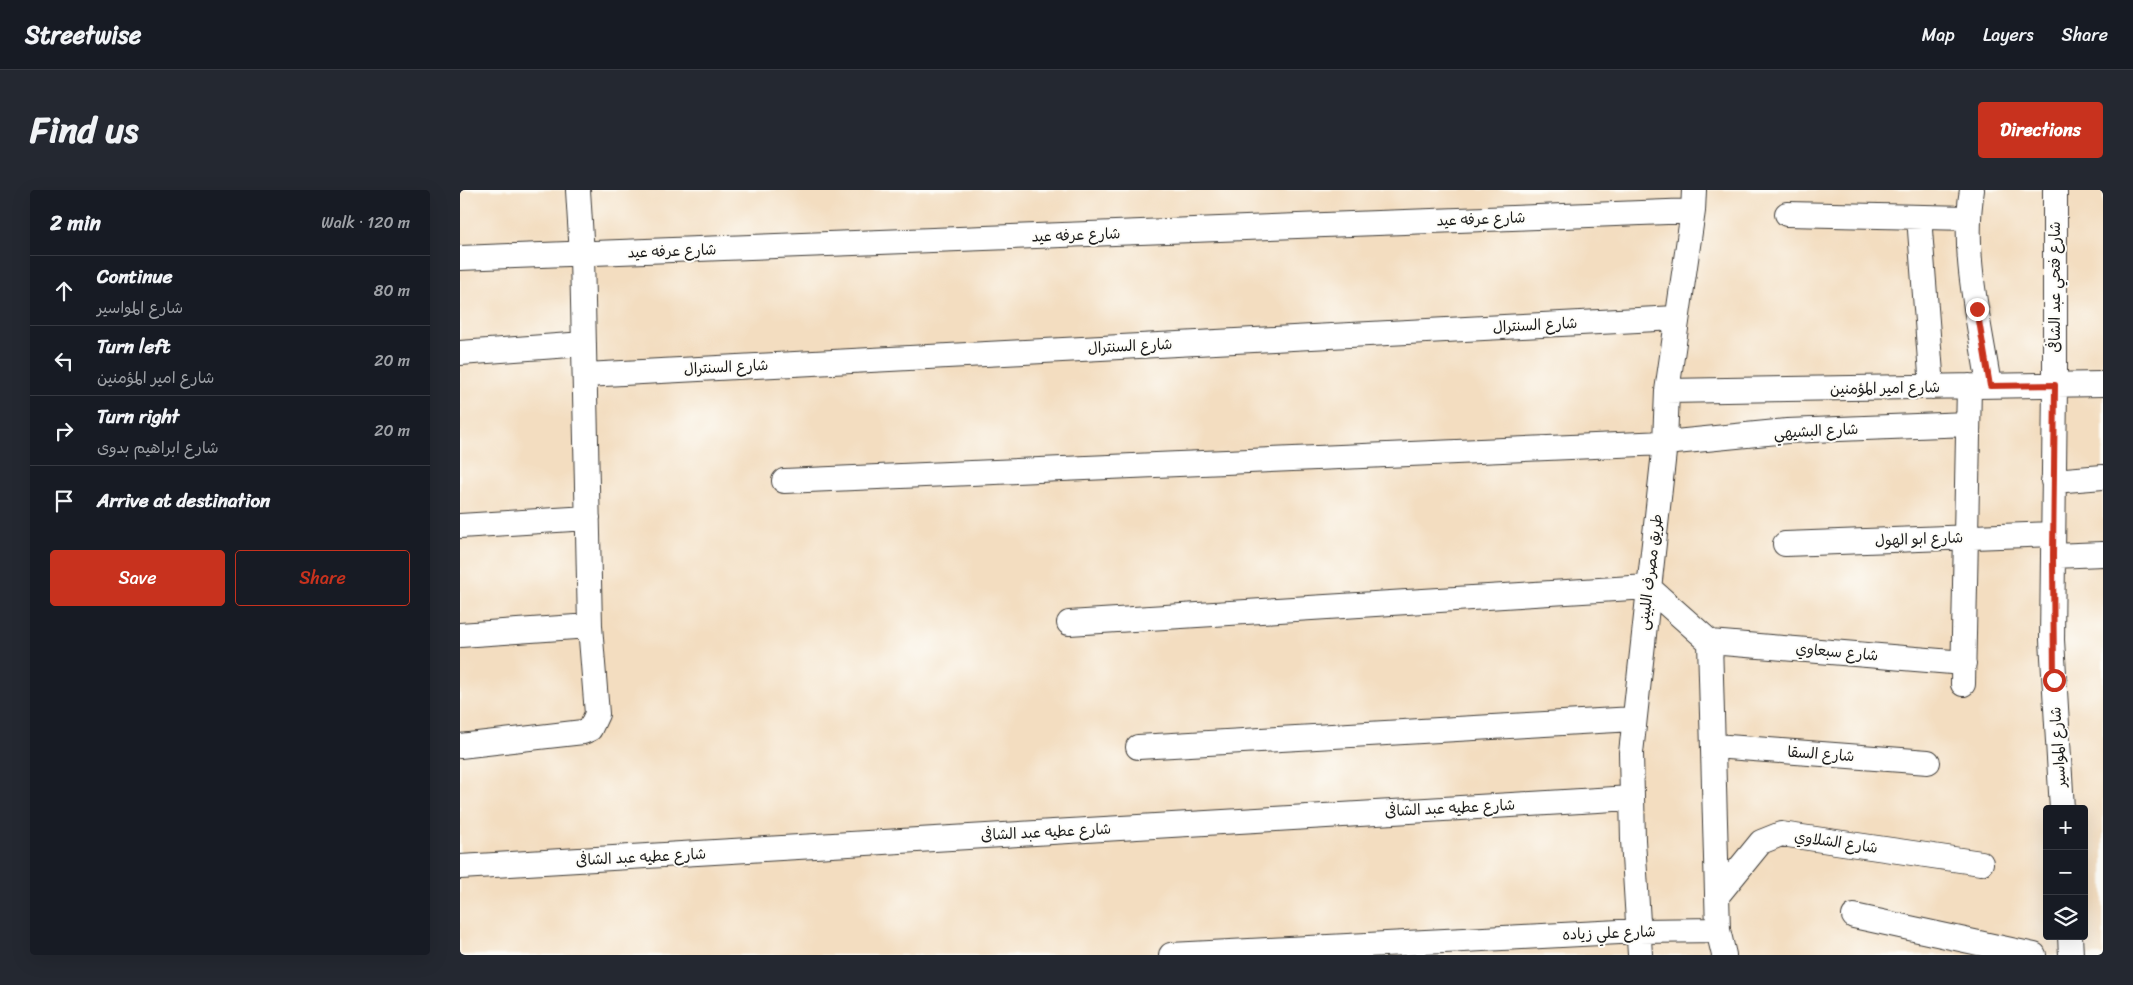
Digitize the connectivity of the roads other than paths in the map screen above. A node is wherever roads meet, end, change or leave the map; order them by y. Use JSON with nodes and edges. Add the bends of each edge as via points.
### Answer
{"nodes":[{"id":1,"x":578,"y":190,"type":"edge"},
{"id":2,"x":1972,"y":190,"type":"edge"},
{"id":3,"x":2055,"y":190,"type":"edge"},
{"id":4,"x":1693,"y":200,"type":"edge"},
{"id":5,"x":1787,"y":214,"type":"dead end"},
{"id":6,"x":1919,"y":217,"type":"junction"},
{"id":7,"x":1969,"y":218,"type":"junction"},
{"id":8,"x":582,"y":255,"type":"junction"},
{"id":9,"x":460,"y":258,"type":"edge"},
{"id":10,"x":1676,"y":318,"type":"junction"},
{"id":11,"x":584,"y":344,"type":"junction"},
{"id":12,"x":460,"y":353,"type":"edge"},
{"id":13,"x":585,"y":374,"type":"junction"},
{"id":14,"x":2103,"y":384,"type":"edge"},
{"id":15,"x":2055,"y":385,"type":"junction"},
{"id":16,"x":1979,"y":386,"type":"junction"},
{"id":17,"x":1932,"y":387,"type":"junction"},
{"id":18,"x":1667,"y":391,"type":"junction"},
{"id":19,"x":1968,"y":424,"type":"junction"},
{"id":20,"x":1665,"y":443,"type":"junction"},
{"id":21,"x":2103,"y":477,"type":"edge"},
{"id":22,"x":784,"y":481,"type":"dead end"},
{"id":23,"x":2054,"y":481,"type":"junction"},
{"id":24,"x":588,"y":518,"type":"junction"},
{"id":25,"x":460,"y":526,"type":"edge"},
{"id":26,"x":1966,"y":537,"type":"junction"},
{"id":27,"x":1785,"y":544,"type":"dead end"},
{"id":28,"x":2053,"y":545,"type":"junction"},
{"id":29,"x":2103,"y":554,"type":"edge"},
{"id":30,"x":1648,"y":587,"type":"junction"},
{"id":31,"x":1068,"y":624,"type":"dead end"},
{"id":32,"x":590,"y":626,"type":"junction"},
{"id":33,"x":460,"y":636,"type":"edge"},
{"id":34,"x":1710,"y":642,"type":"junction"},
{"id":35,"x":1634,"y":719,"type":"junction"},
{"id":36,"x":460,"y":746,"type":"edge"},
{"id":37,"x":1714,"y":746,"type":"junction"},
{"id":38,"x":1138,"y":747,"type":"dead end"},
{"id":39,"x":1928,"y":762,"type":"dead end"},
{"id":40,"x":1632,"y":798,"type":"junction"},
{"id":41,"x":2062,"y":805,"type":"edge"},
{"id":42,"x":1981,"y":864,"type":"dead end"},
{"id":43,"x":460,"y":867,"type":"edge"},
{"id":44,"x":1717,"y":896,"type":"junction"},
{"id":45,"x":1854,"y":916,"type":"dead end"},
{"id":46,"x":1718,"y":930,"type":"junction"},
{"id":47,"x":1639,"y":931,"type":"junction"},
{"id":48,"x":2070,"y":940,"type":"edge"},
{"id":49,"x":1171,"y":955,"type":"edge"},
{"id":50,"x":1640,"y":955,"type":"edge"},
{"id":51,"x":1724,"y":955,"type":"edge"},
{"id":52,"x":2034,"y":955,"type":"edge"},
{"id":53,"x":2071,"y":955,"type":"edge"}],
"edges":[{"from":1,"to":8,"type":"street"},
{"from":2,"to":7,"type":"street"},
{"from":3,"to":15,"type":"street","name":"شارع فتحي عبد الشافى"},
{"from":4,"to":8,"type":"street","name":"شارع عرفه عيد"},
{"from":4,"to":10,"type":"street","name":"طريق مصرف اللبينى"},
{"from":5,"to":6,"type":"street"},
{"from":6,"to":7,"type":"street"},
{"from":6,"to":17,"type":"street"},
{"from":7,"to":16,"type":"street"},
{"from":8,"to":9,"type":"street","name":"شارع عرفه عيد"},
{"from":8,"to":11,"type":"street"},
{"from":10,"to":13,"type":"street","name":"شارع السنترال"},
{"from":10,"to":18,"type":"street","name":"طريق مصرف اللبينى"},
{"from":11,"to":12,"type":"street"},
{"from":11,"to":13,"type":"street"},
{"from":13,"to":24,"type":"street"},
{"from":14,"to":15,"type":"street","name":"شارع امير المؤمنين"},
{"from":15,"to":16,"type":"street","name":"شارع امير المؤمنين"},
{"from":15,"to":23,"type":"street","name":"شارع المواسير"},
{"from":16,"to":17,"type":"street","name":"شارع امير المؤمنين"},
{"from":16,"to":19,"type":"street"},
{"from":17,"to":18,"type":"street","name":"شارع امير المؤمنين"},
{"from":18,"to":20,"type":"street","name":"طريق مصرف اللبينى"},
{"from":19,"to":20,"type":"street","name":"شارع البشيهي","via":[[1787,431]]},
{"from":19,"to":26,"type":"street"},
{"from":20,"to":22,"type":"street","name":"شارع البشيهي"},
{"from":20,"to":30,"type":"street","name":"طريق مصرف اللبينى"},
{"from":21,"to":23,"type":"street"},
{"from":23,"to":28,"type":"street","name":"شارع المواسير"},
{"from":24,"to":25,"type":"street"},
{"from":24,"to":32,"type":"street"},
{"from":26,"to":27,"type":"street","name":"شارع ابو الهول"},
{"from":26,"to":28,"type":"street","name":"شارع ابو الهول"},
{"from":26,"to":34,"type":"street","name":"شارع سبعاوي","via":[[1964,673]]},
{"from":28,"to":29,"type":"street","name":"شارع ابو الهول"},
{"from":28,"to":41,"type":"street","name":"شارع المواسير","via":[[2053,648]]},
{"from":30,"to":31,"type":"street"},
{"from":30,"to":34,"type":"street"},
{"from":30,"to":35,"type":"street","name":"طريق مصرف اللبينى"},
{"from":32,"to":33,"type":"street"},
{"from":32,"to":36,"type":"street","via":[[597,714],[590,729]]},
{"from":34,"to":37,"type":"street"},
{"from":35,"to":38,"type":"street"},
{"from":35,"to":40,"type":"street","name":"طريق مصرف اللبينى"},
{"from":37,"to":39,"type":"street","name":"شارع السقا"},
{"from":37,"to":44,"type":"street"},
{"from":40,"to":43,"type":"street","name":"شارع عطيه عبد الشافى"},
{"from":40,"to":47,"type":"street","name":"طريق مصرف اللبينى"},
{"from":42,"to":44,"type":"street","name":"شارع الشلاوي","via":[[1781,834],[1761,842]]},
{"from":44,"to":46,"type":"street"},
{"from":45,"to":52,"type":"street"},
{"from":46,"to":47,"type":"street","name":"شارع علي زياده"},
{"from":46,"to":51,"type":"street"},
{"from":47,"to":49,"type":"street","name":"شارع علي زياده"},
{"from":47,"to":50,"type":"street","name":"طريق مصرف اللبينى"},
{"from":48,"to":53,"type":"street"}]}
